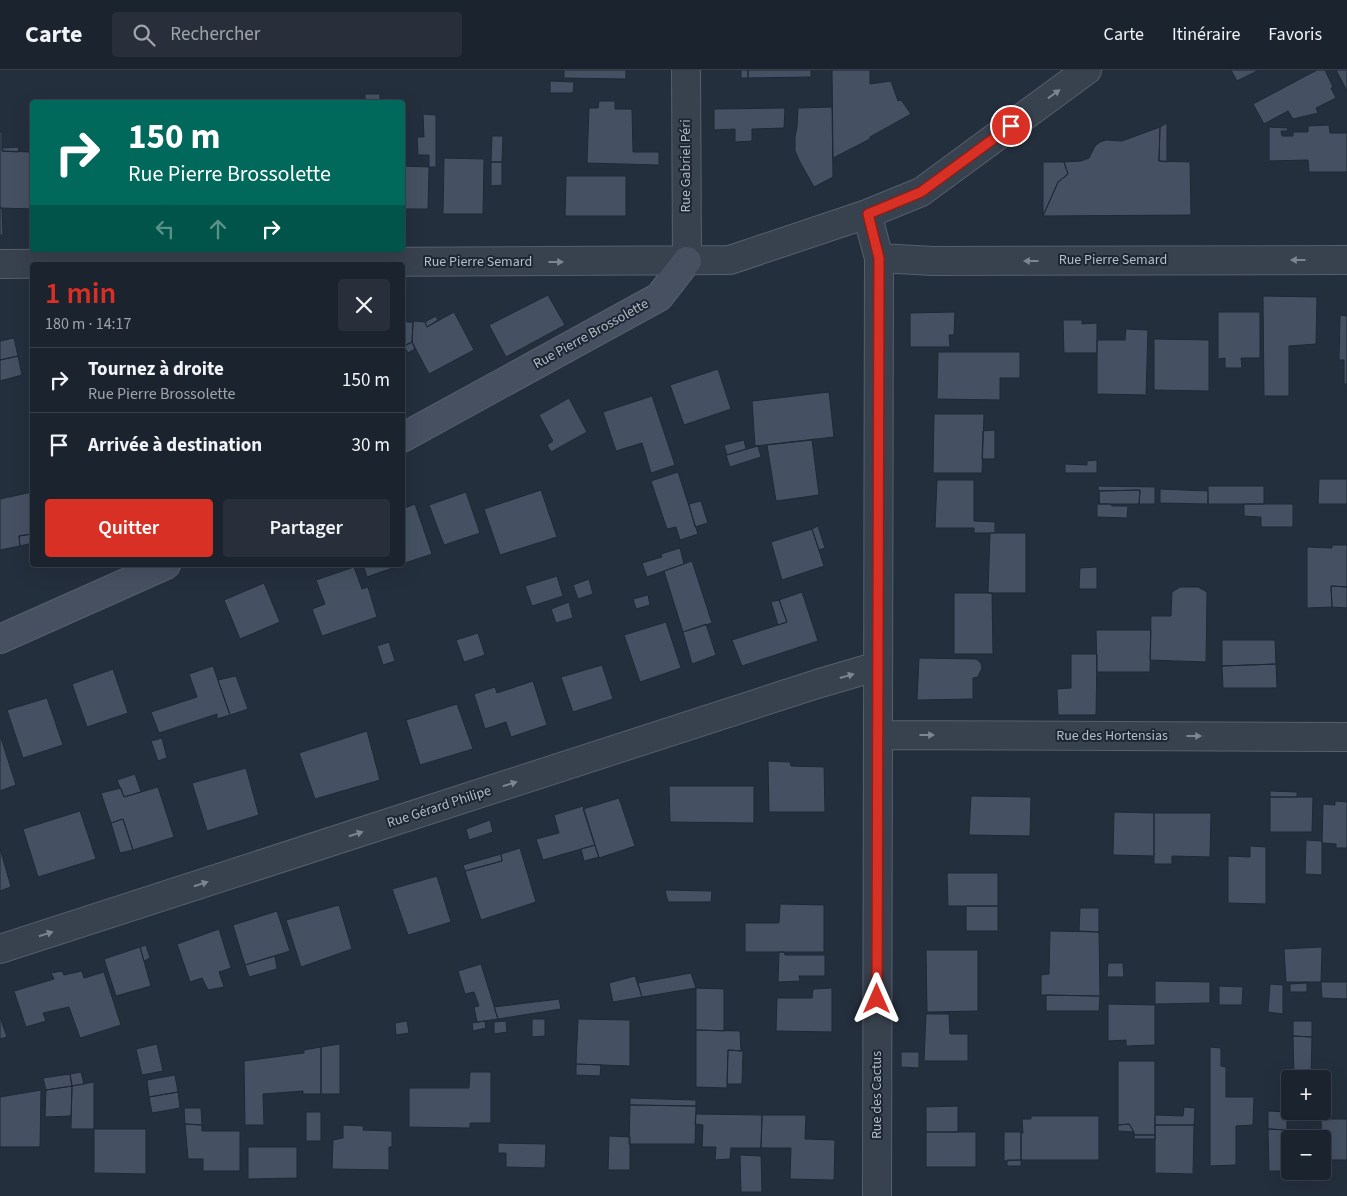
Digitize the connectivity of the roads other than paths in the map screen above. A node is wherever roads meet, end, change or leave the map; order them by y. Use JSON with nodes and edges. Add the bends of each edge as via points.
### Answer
{"nodes":[{"id":1,"x":686,"y":70,"type":"edge"},
{"id":2,"x":1087,"y":70,"type":"edge"},
{"id":3,"x":868,"y":214,"type":"junction"},
{"id":4,"x":879,"y":258,"type":"junction"},
{"id":5,"x":1347,"y":260,"type":"edge"},
{"id":6,"x":687,"y":261,"type":"junction"},
{"id":7,"x":405,"y":262,"type":"edge"},
{"id":8,"x":0,"y":264,"type":"edge"},
{"id":9,"x":30,"y":264,"type":"edge"},
{"id":10,"x":405,"y":436,"type":"edge"},
{"id":11,"x":161,"y":567,"type":"edge"},
{"id":12,"x":0,"y":638,"type":"edge"},
{"id":13,"x":878,"y":666,"type":"junction"},
{"id":14,"x":878,"y":735,"type":"junction"},
{"id":15,"x":1347,"y":737,"type":"edge"},
{"id":16,"x":0,"y":949,"type":"edge"},
{"id":17,"x":877,"y":1196,"type":"edge"}],
"edges":[{"from":1,"to":6,"type":"street","name":"Rue Gabriel Péri"},
{"from":3,"to":2,"type":"street","one_way":true,"via":[[921,192]]},
{"from":3,"to":4,"type":"street","name":"Rue des Cactus"},
{"from":3,"to":6,"type":"street","via":[[730,260]]},
{"from":5,"to":4,"type":"street","name":"Rue Pierre Semard","one_way":true,"via":[[933,261]]},
{"from":4,"to":13,"type":"street","name":"Rue des Cactus"},
{"from":7,"to":6,"type":"street","name":"Rue Pierre Semard","one_way":true},
{"from":6,"to":10,"type":"street","name":"Rue Pierre Brossolette","via":[[659,297]]},
{"from":8,"to":9,"type":"street","name":"Rue Pierre Semard","one_way":true},
{"from":11,"to":12,"type":"street"},
{"from":13,"to":14,"type":"street","name":"Rue des Cactus"},
{"from":16,"to":13,"type":"street","name":"Rue Gérard Philipe","one_way":true},
{"from":14,"to":15,"type":"street","name":"Rue des Hortensias","one_way":true},
{"from":14,"to":17,"type":"street","name":"Rue des Cactus"}]}
